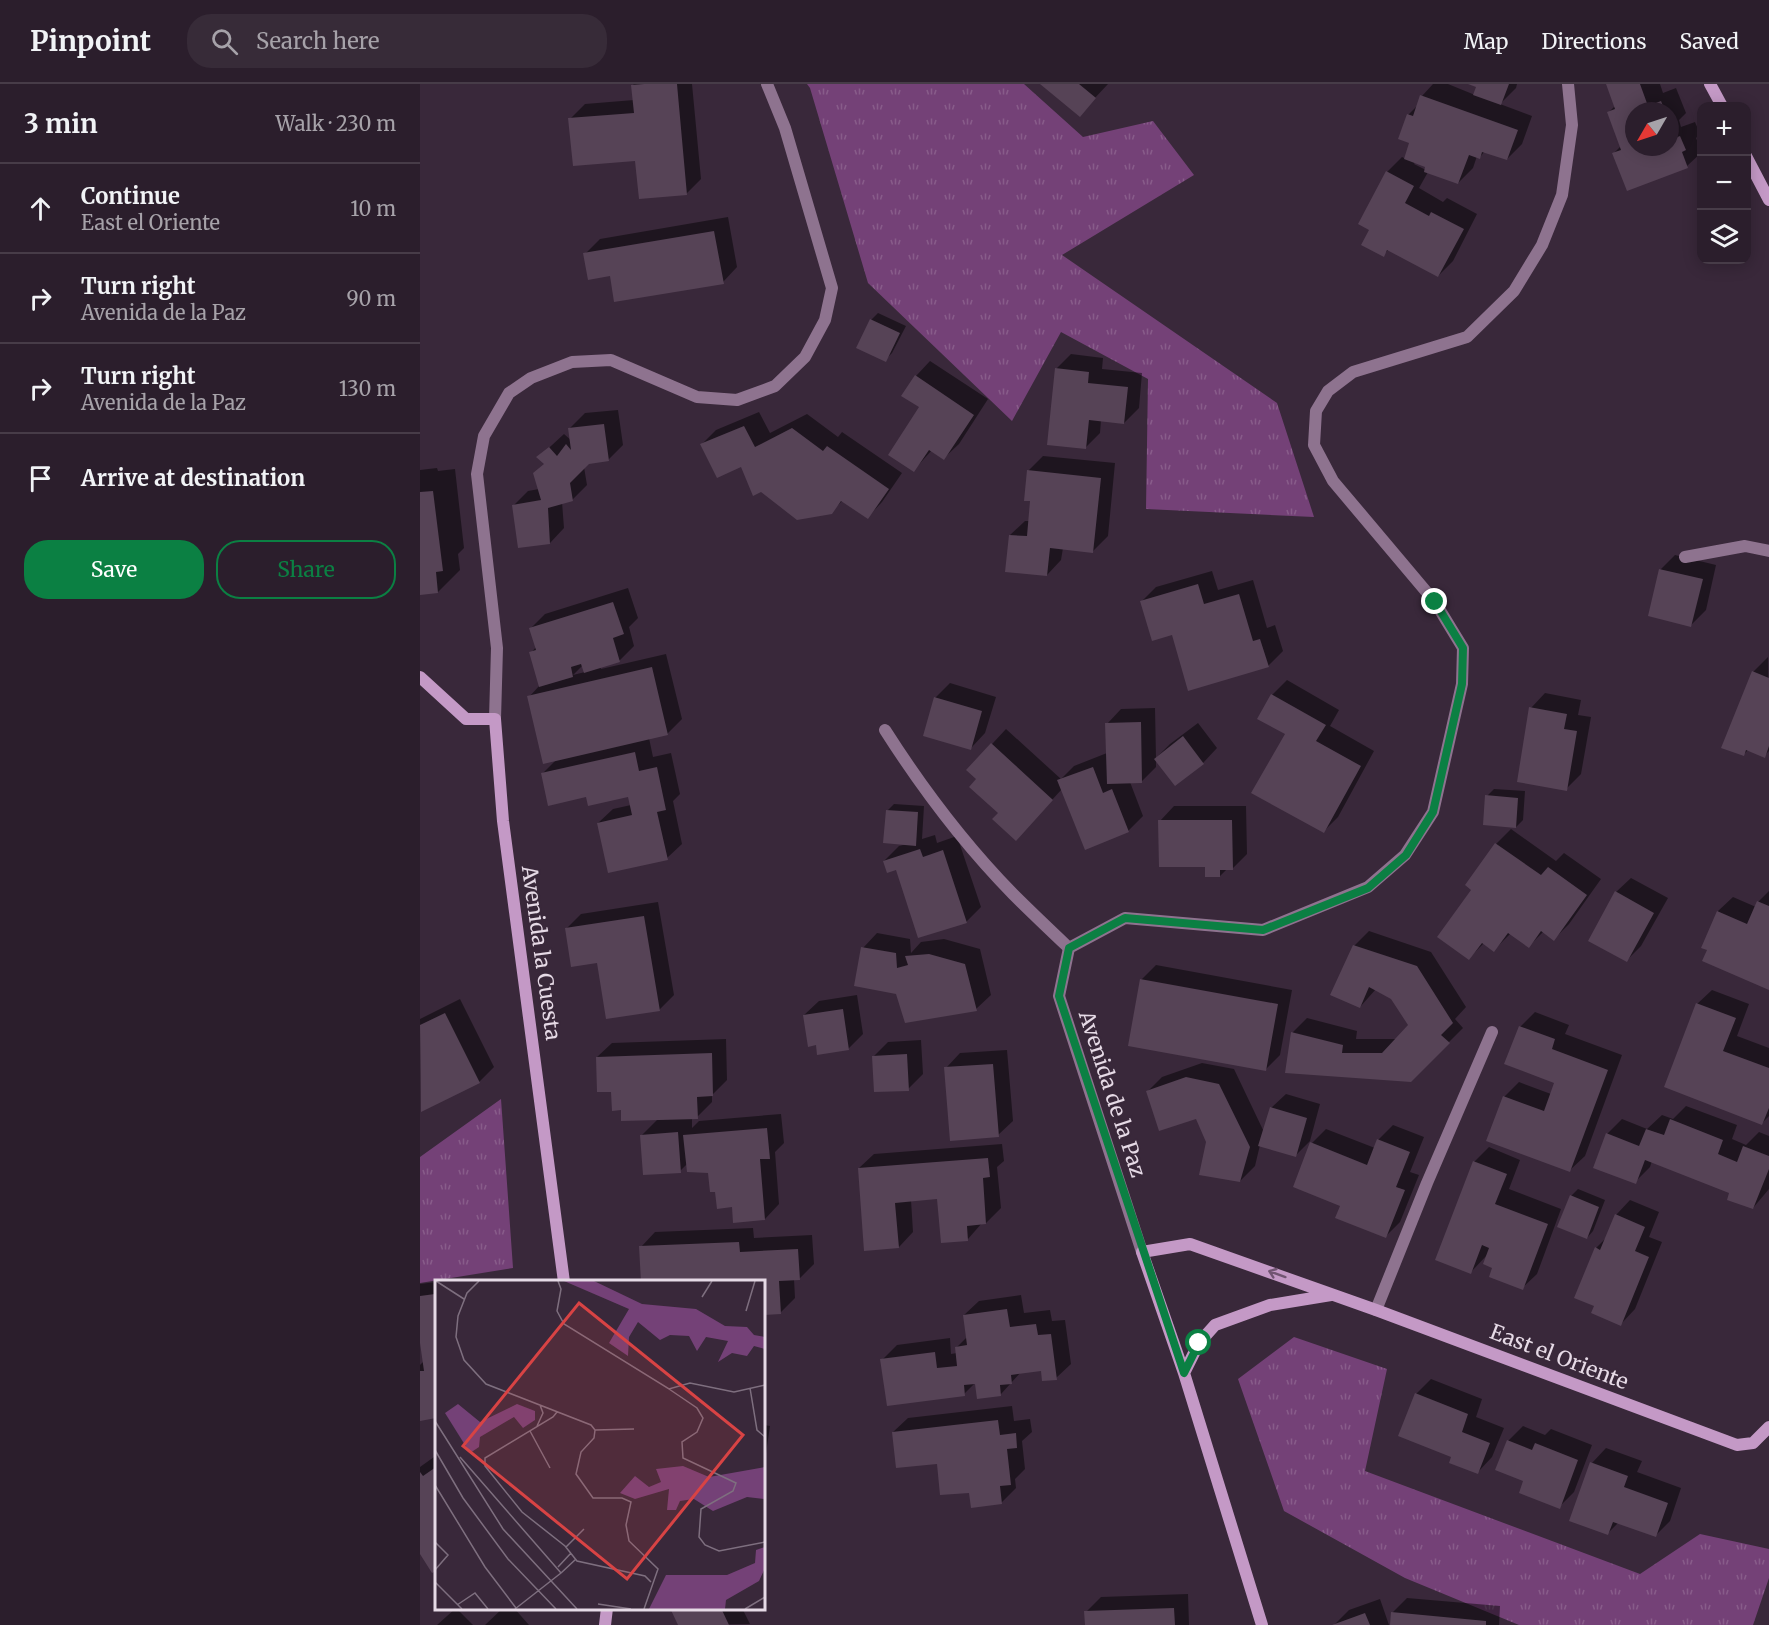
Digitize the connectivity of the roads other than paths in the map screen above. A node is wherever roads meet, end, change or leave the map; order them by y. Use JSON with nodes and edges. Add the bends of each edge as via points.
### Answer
{"nodes":[{"id":1,"x":767,"y":84,"type":"edge"},
{"id":2,"x":1568,"y":84,"type":"edge"},
{"id":3,"x":1710,"y":84,"type":"edge"},
{"id":4,"x":1720,"y":102,"type":"edge"},
{"id":5,"x":1751,"y":166,"type":"edge"},
{"id":6,"x":1769,"y":200,"type":"edge"},
{"id":7,"x":1769,"y":551,"type":"edge"},
{"id":8,"x":1685,"y":557,"type":"dead end"},
{"id":9,"x":420,"y":677,"type":"edge"},
{"id":10,"x":495,"y":719,"type":"junction"},
{"id":11,"x":885,"y":730,"type":"dead end"},
{"id":12,"x":1069,"y":948,"type":"junction"},
{"id":13,"x":1492,"y":1032,"type":"dead end"},
{"id":14,"x":1142,"y":1252,"type":"junction"},
{"id":15,"x":564,"y":1280,"type":"edge"},
{"id":16,"x":1332,"y":1294,"type":"junction"},
{"id":17,"x":1376,"y":1310,"type":"junction"},
{"id":18,"x":1184,"y":1373,"type":"junction"},
{"id":19,"x":1768,"y":1428,"type":"edge"},
{"id":20,"x":607,"y":1610,"type":"edge"},
{"id":21,"x":605,"y":1625,"type":"edge"},
{"id":22,"x":1262,"y":1625,"type":"edge"}],
"edges":[{"from":1,"to":10,"type":"street","via":[[785,128],[832,288],[825,320],[805,357],[774,386],[736,400],[697,398],[611,360],[572,362],[531,378],[509,393],[484,436],[477,474],[497,648]]},
{"from":2,"to":12,"type":"street","via":[[1572,125],[1562,195],[1542,245],[1514,291],[1467,337],[1353,372],[1328,391],[1316,411],[1314,446],[1333,482],[1435,602],[1463,648],[1462,684],[1433,812],[1406,855],[1368,888],[1263,930],[1125,918]]},
{"from":3,"to":4,"type":"street"},
{"from":5,"to":6,"type":"street"},
{"from":7,"to":8,"type":"street","via":[[1745,546]]},
{"from":9,"to":10,"type":"street","via":[[466,718]]},
{"from":10,"to":15,"type":"street","name":"Avenida la Cuesta","via":[[503,820]]},
{"from":11,"to":12,"type":"street","via":[[912,772],[968,842]]},
{"from":12,"to":14,"type":"street","name":"Avenida de la Paz","via":[[1059,996]]},
{"from":13,"to":17,"type":"street"},
{"from":16,"to":14,"type":"street","name":"East el Oriente","one_way":true,"via":[[1191,1244]]},
{"from":14,"to":18,"type":"street","name":"Avenida de la Paz"},
{"from":16,"to":17,"type":"street","name":"East el Oriente"},
{"from":16,"to":18,"type":"street","via":[[1270,1305],[1215,1325],[1199,1343]]},
{"from":17,"to":19,"type":"street","name":"East el Oriente","via":[[1737,1445],[1753,1443]]},
{"from":18,"to":22,"type":"street","name":"Avenida de la Paz"},
{"from":20,"to":21,"type":"street"}]}
